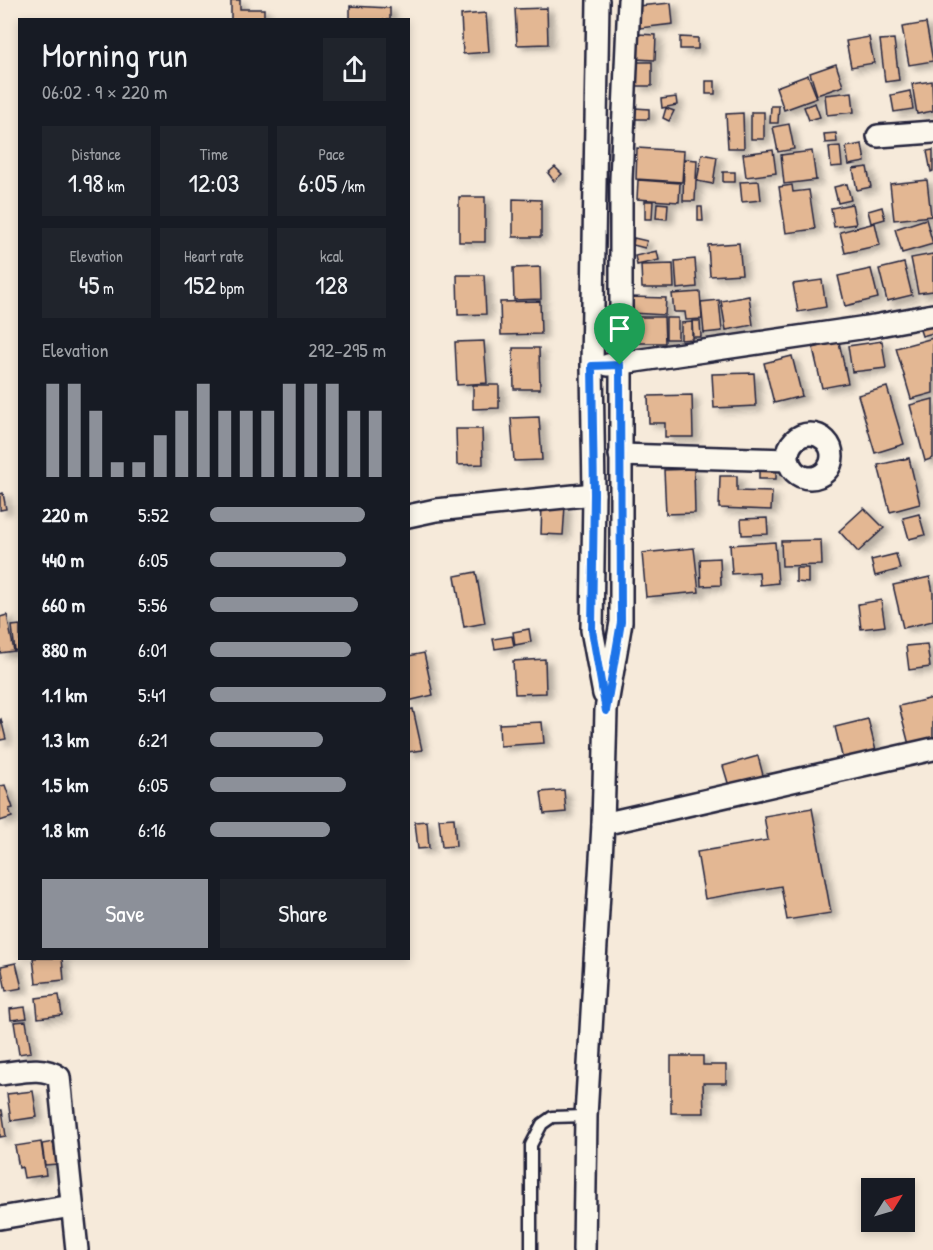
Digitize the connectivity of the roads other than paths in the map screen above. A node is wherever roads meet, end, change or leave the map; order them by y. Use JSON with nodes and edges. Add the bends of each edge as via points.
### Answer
{"nodes":[{"id":1,"x":598,"y":0,"type":"edge"},
{"id":2,"x":629,"y":0,"type":"edge"},
{"id":3,"x":933,"y":132,"type":"edge"},
{"id":4,"x":878,"y":136,"type":"dead end"},
{"id":5,"x":933,"y":315,"type":"edge"},
{"id":6,"x":620,"y":365,"type":"junction"},
{"id":7,"x":592,"y":366,"type":"junction"},
{"id":8,"x":620,"y":454,"type":"junction"},
{"id":9,"x":788,"y":460,"type":"dead end"},
{"id":10,"x":594,"y":494,"type":"junction"},
{"id":11,"x":410,"y":516,"type":"edge"},
{"id":12,"x":606,"y":711,"type":"junction"},
{"id":13,"x":933,"y":749,"type":"edge"},
{"id":14,"x":603,"y":824,"type":"junction"},
{"id":15,"x":0,"y":1074,"type":"edge"},
{"id":16,"x":586,"y":1116,"type":"junction"},
{"id":17,"x":72,"y":1206,"type":"junction"},
{"id":18,"x":0,"y":1218,"type":"edge"},
{"id":19,"x":77,"y":1250,"type":"edge"},
{"id":20,"x":531,"y":1250,"type":"edge"},
{"id":21,"x":584,"y":1250,"type":"edge"}],
"edges":[{"from":1,"to":7,"type":"street"},
{"from":2,"to":6,"type":"street","via":[[621,179]]},
{"from":3,"to":4,"type":"street"},
{"from":5,"to":6,"type":"street"},
{"from":6,"to":7,"type":"street"},
{"from":6,"to":8,"type":"street"},
{"from":7,"to":10,"type":"street"},
{"from":8,"to":9,"type":"street"},
{"from":8,"to":12,"type":"street","via":[[621,622]]},
{"from":10,"to":11,"type":"street"},
{"from":10,"to":12,"type":"street","via":[[592,630]]},
{"from":12,"to":14,"type":"street"},
{"from":13,"to":14,"type":"street"},
{"from":14,"to":16,"type":"street"},
{"from":15,"to":17,"type":"street","via":[[37,1070],[59,1077]]},
{"from":16,"to":20,"type":"lane","via":[[552,1117],[542,1124],[531,1144]]},
{"from":16,"to":21,"type":"street"},
{"from":17,"to":18,"type":"street"},
{"from":17,"to":19,"type":"street"}]}
